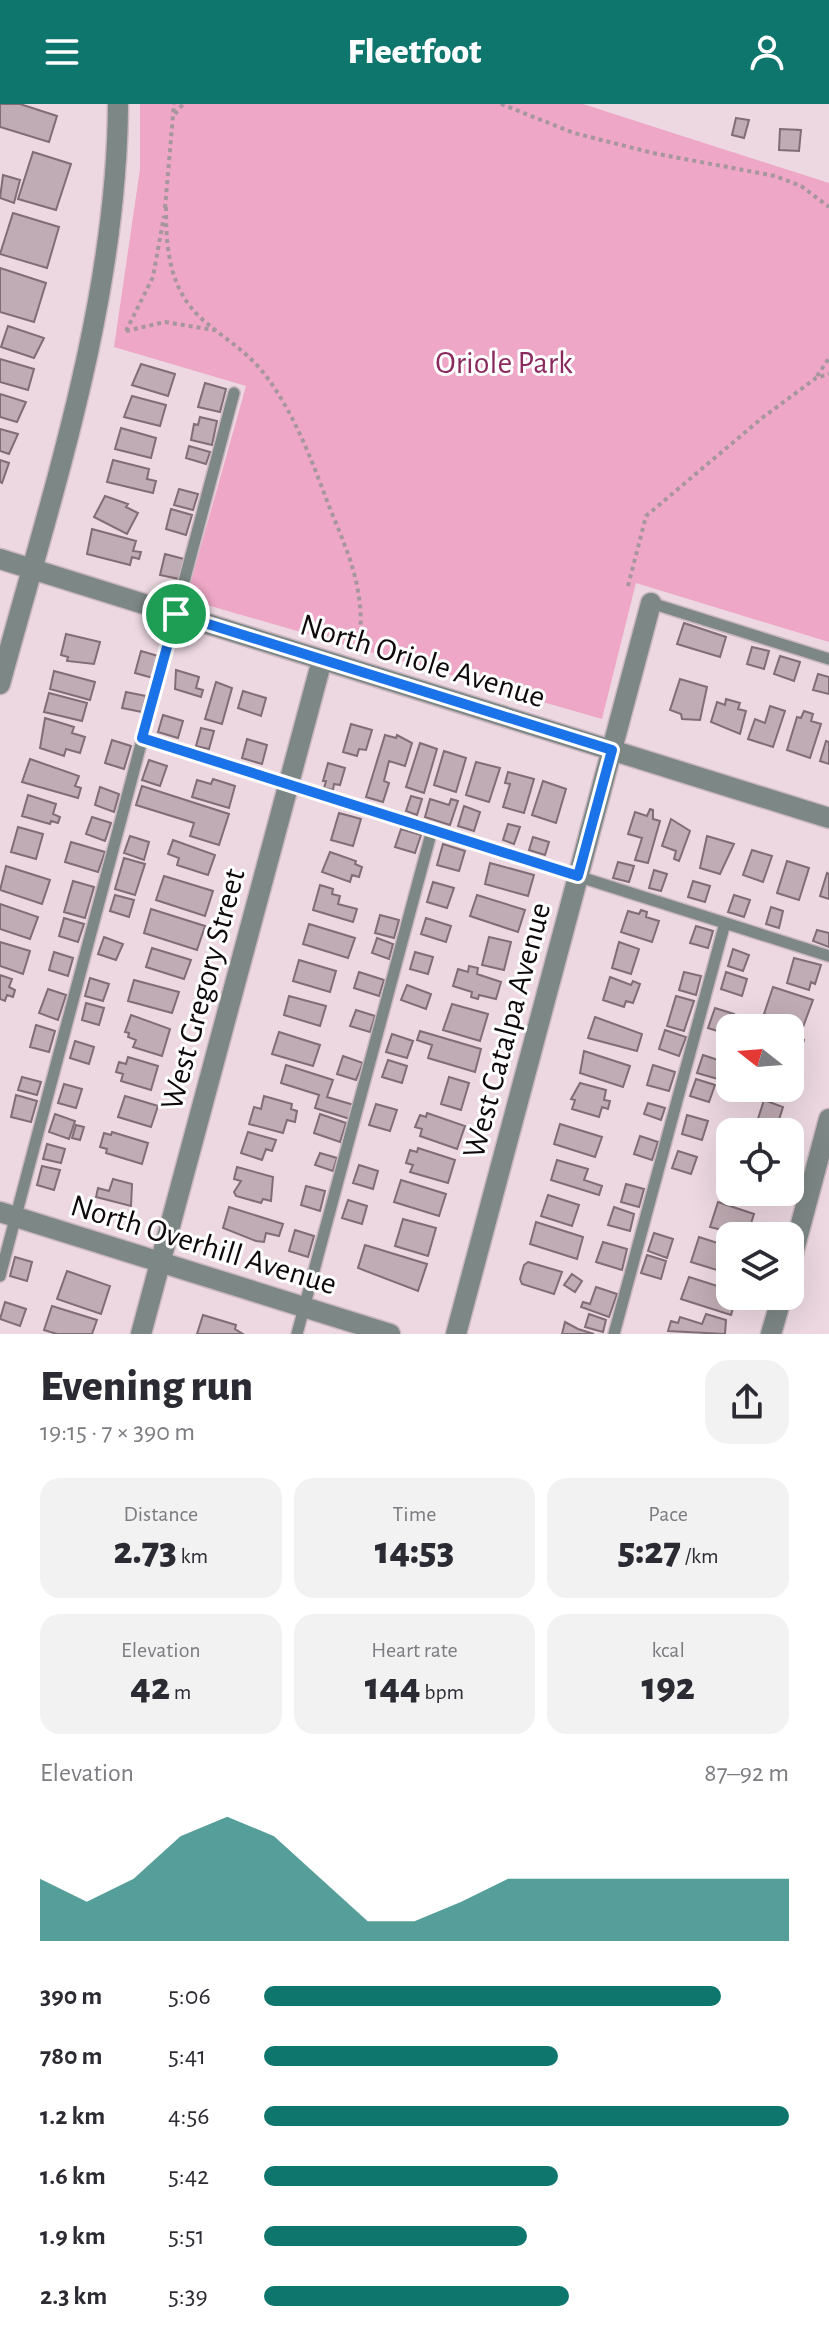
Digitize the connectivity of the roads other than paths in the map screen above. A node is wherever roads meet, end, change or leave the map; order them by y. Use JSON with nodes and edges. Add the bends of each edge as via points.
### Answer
{"nodes":[{"id":1,"x":118,"y":104,"type":"edge"},
{"id":2,"x":234,"y":393,"type":"dead end"},
{"id":3,"x":0,"y":559,"type":"edge"},
{"id":4,"x":32,"y":569,"type":"junction"},
{"id":5,"x":651,"y":603,"type":"joint"},
{"id":6,"x":176,"y":614,"type":"junction"},
{"id":7,"x":829,"y":659,"type":"edge"},
{"id":8,"x":322,"y":660,"type":"junction"},
{"id":9,"x":0,"y":684,"type":"edge"},
{"id":10,"x":142,"y":738,"type":"junction"},
{"id":11,"x":612,"y":750,"type":"junction"},
{"id":12,"x":289,"y":784,"type":"junction"},
{"id":13,"x":829,"y":818,"type":"edge"},
{"id":14,"x":432,"y":830,"type":"junction"},
{"id":15,"x":578,"y":876,"type":"junction"},
{"id":16,"x":725,"y":923,"type":"junction"},
{"id":17,"x":829,"y":956,"type":"edge"},
{"id":18,"x":829,"y":1119,"type":"edge"},
{"id":19,"x":8,"y":1214,"type":"edge"},
{"id":20,"x":801,"y":1222,"type":"edge"},
{"id":21,"x":160,"y":1262,"type":"junction"},
{"id":22,"x":0,"y":1276,"type":"edge"},
{"id":23,"x":304,"y":1307,"type":"junction"},
{"id":24,"x":778,"y":1310,"type":"edge"},
{"id":25,"x":141,"y":1334,"type":"edge"},
{"id":26,"x":297,"y":1334,"type":"edge"},
{"id":27,"x":390,"y":1334,"type":"edge"},
{"id":28,"x":456,"y":1334,"type":"edge"},
{"id":29,"x":614,"y":1334,"type":"edge"},
{"id":30,"x":771,"y":1334,"type":"edge"}],
"edges":[{"from":1,"to":4,"type":"street","via":[[103,268]]},
{"from":2,"to":6,"type":"lane"},
{"from":3,"to":4,"type":"street","name":"North Oriole Avenue"},
{"from":4,"to":6,"type":"street","name":"North Oriole Avenue"},
{"from":4,"to":9,"type":"street"},
{"from":5,"to":7,"type":"lane"},
{"from":5,"to":11,"type":"street","name":"West Catalpa Avenue"},
{"from":6,"to":8,"type":"street","name":"North Oriole Avenue"},
{"from":6,"to":10,"type":"lane"},
{"from":8,"to":11,"type":"street","name":"North Oriole Avenue"},
{"from":8,"to":12,"type":"street","name":"West Gregory Street"},
{"from":10,"to":12,"type":"lane"},
{"from":10,"to":19,"type":"lane"},
{"from":11,"to":13,"type":"street","name":"North Oriole Avenue"},
{"from":11,"to":15,"type":"street","name":"West Catalpa Avenue"},
{"from":12,"to":14,"type":"lane"},
{"from":12,"to":21,"type":"street","name":"West Gregory Street"},
{"from":14,"to":15,"type":"lane"},
{"from":14,"to":23,"type":"lane"},
{"from":15,"to":16,"type":"lane"},
{"from":15,"to":28,"type":"street","name":"West Catalpa Avenue"},
{"from":16,"to":17,"type":"lane"},
{"from":16,"to":29,"type":"lane"},
{"from":18,"to":20,"type":"street"},
{"from":19,"to":21,"type":"street","name":"North Overhill Avenue"},
{"from":19,"to":22,"type":"lane"},
{"from":21,"to":23,"type":"street","name":"North Overhill Avenue"},
{"from":21,"to":25,"type":"street","name":"West Gregory Street"},
{"from":23,"to":26,"type":"lane"},
{"from":23,"to":27,"type":"street","name":"North Overhill Avenue"},
{"from":24,"to":30,"type":"street"}]}
